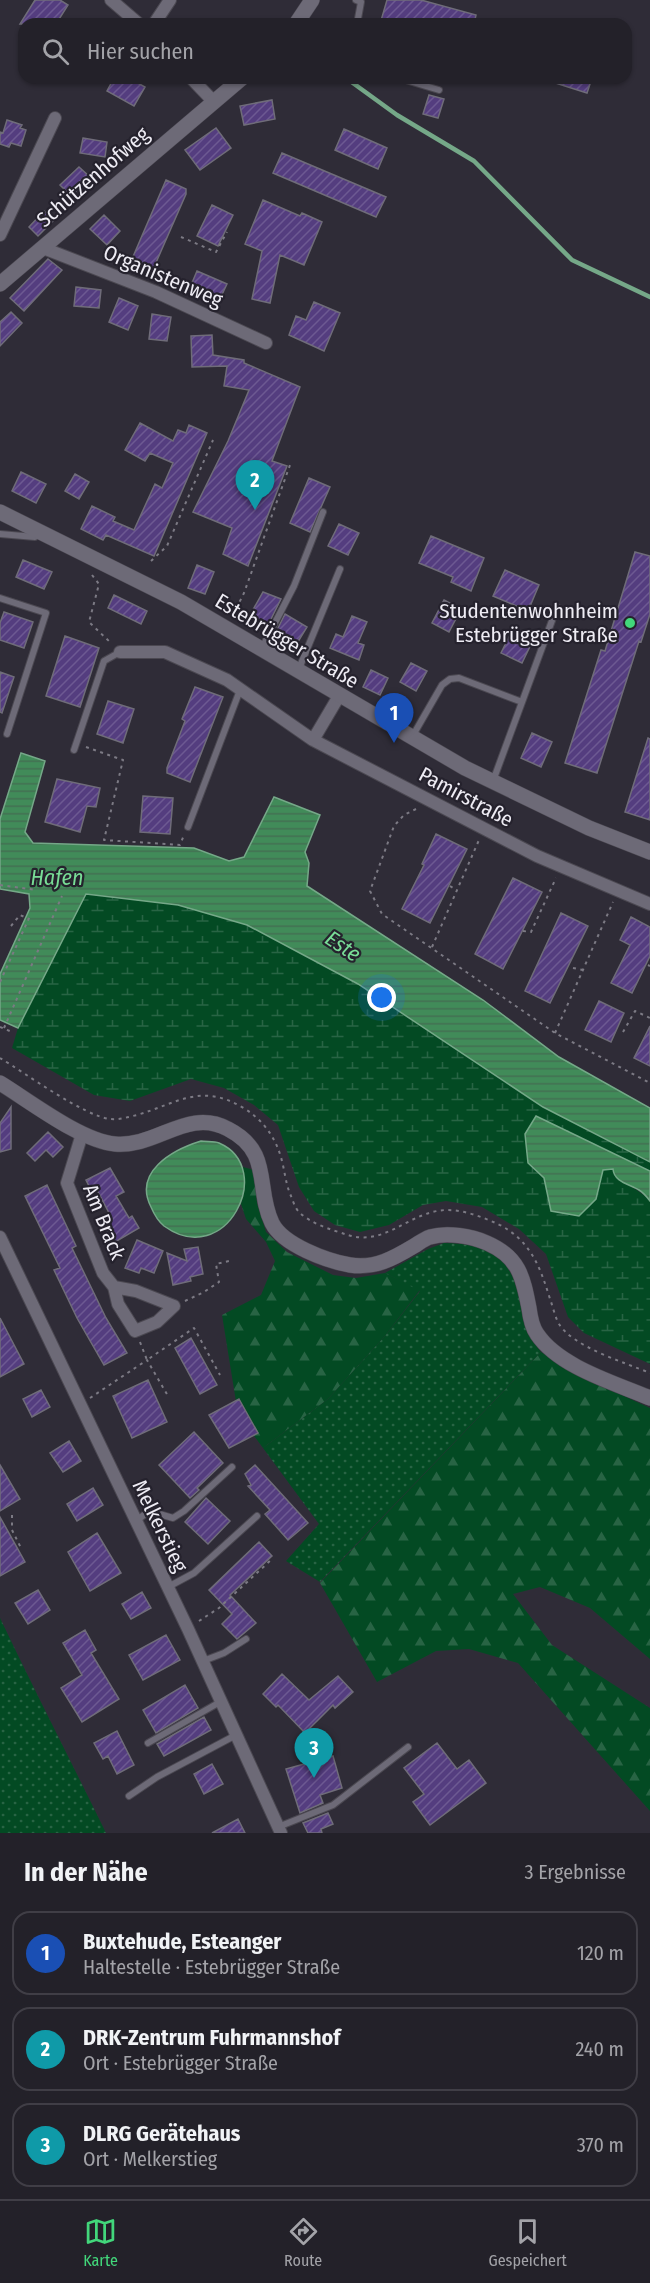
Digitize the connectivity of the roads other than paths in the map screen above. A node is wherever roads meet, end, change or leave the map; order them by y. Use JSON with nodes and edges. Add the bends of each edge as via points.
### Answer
{"nodes":[{"id":1,"x":111,"y":0,"type":"edge"},
{"id":2,"x":170,"y":0,"type":"edge"},
{"id":3,"x":312,"y":0,"type":"edge"},
{"id":4,"x":356,"y":0,"type":"edge"},
{"id":5,"x":132,"y":18,"type":"edge"},
{"id":6,"x":158,"y":18,"type":"edge"},
{"id":7,"x":303,"y":18,"type":"edge"},
{"id":8,"x":358,"y":18,"type":"edge"},
{"id":9,"x":197,"y":84,"type":"edge"},
{"id":10,"x":234,"y":84,"type":"edge"},
{"id":11,"x":419,"y":84,"type":"edge"},
{"id":12,"x":439,"y":90,"type":"dead end"},
{"id":13,"x":213,"y":101,"type":"junction"},
{"id":14,"x":55,"y":118,"type":"dead end"},
{"id":15,"x":0,"y":235,"type":"edge"},
{"id":16,"x":43,"y":248,"type":"junction"},
{"id":17,"x":0,"y":284,"type":"edge"},
{"id":18,"x":266,"y":343,"type":"dead end"},
{"id":19,"x":0,"y":512,"type":"edge"},
{"id":20,"x":323,"y":512,"type":"dead end"},
{"id":21,"x":39,"y":531,"type":"junction"},
{"id":22,"x":0,"y":534,"type":"edge"},
{"id":23,"x":340,"y":569,"type":"dead end"},
{"id":24,"x":0,"y":598,"type":"edge"},
{"id":25,"x":557,"y":607,"type":"dead end"},
{"id":26,"x":261,"y":650,"type":"junction"},
{"id":27,"x":120,"y":652,"type":"joint"},
{"id":28,"x":298,"y":672,"type":"junction"},
{"id":29,"x":241,"y":689,"type":"junction"},
{"id":30,"x":339,"y":696,"type":"junction"},
{"id":31,"x":522,"y":702,"type":"junction"},
{"id":32,"x":7,"y":734,"type":"dead end"},
{"id":33,"x":412,"y":738,"type":"junction"},
{"id":34,"x":313,"y":740,"type":"junction"},
{"id":35,"x":75,"y":747,"type":"road end"},
{"id":36,"x":492,"y":782,"type":"junction"},
{"id":37,"x":188,"y":827,"type":"road end"},
{"id":38,"x":650,"y":852,"type":"edge"},
{"id":39,"x":650,"y":904,"type":"edge"},
{"id":40,"x":0,"y":1083,"type":"edge"},
{"id":41,"x":82,"y":1134,"type":"junction"},
{"id":42,"x":0,"y":1237,"type":"edge"},
{"id":43,"x":114,"y":1287,"type":"junction"},
{"id":44,"x":650,"y":1398,"type":"edge"},
{"id":45,"x":232,"y":1467,"type":"dead end"},
{"id":46,"x":257,"y":1516,"type":"dead end"},
{"id":47,"x":136,"y":1521,"type":"junction"},
{"id":48,"x":168,"y":1587,"type":"junction"},
{"id":49,"x":246,"y":1639,"type":"dead end"},
{"id":50,"x":202,"y":1661,"type":"junction"},
{"id":51,"x":221,"y":1701,"type":"junction"},
{"id":52,"x":236,"y":1735,"type":"junction"},
{"id":53,"x":148,"y":1743,"type":"dead end"},
{"id":54,"x":408,"y":1747,"type":"dead end"},
{"id":55,"x":129,"y":1796,"type":"dead end"},
{"id":56,"x":280,"y":1831,"type":"edge"}],
"edges":[{"from":1,"to":5,"type":"street"},
{"from":2,"to":6,"type":"street"},
{"from":3,"to":7,"type":"street"},
{"from":4,"to":8,"type":"lane","via":[[361,2]]},
{"from":9,"to":13,"type":"street"},
{"from":10,"to":13,"type":"street","name":"Schützenhofweg"},
{"from":11,"to":12,"type":"lane"},
{"from":13,"to":16,"type":"street","name":"Schützenhofweg"},
{"from":14,"to":15,"type":"street"},
{"from":16,"to":17,"type":"street","name":"Schützenhofweg"},
{"from":16,"to":18,"type":"street","name":"Organistenweg","via":[[156,292]]},
{"from":19,"to":21,"type":"street","name":"Estebrügger Straße"},
{"from":20,"to":26,"type":"lane","via":[[298,576]]},
{"from":21,"to":22,"type":"lane","via":[[35,537]]},
{"from":21,"to":26,"type":"street","name":"Estebrügger Straße","via":[[181,602]]},
{"from":23,"to":28,"type":"lane"},
{"from":24,"to":32,"type":"lane","via":[[46,613]]},
{"from":25,"to":31,"type":"lane"},
{"from":26,"to":28,"type":"street","name":"Estebrügger Straße"},
{"from":27,"to":29,"type":"street","name":"Pamirstraße","via":[[165,652]]},
{"from":27,"to":35,"type":"lane","via":[[104,661]]},
{"from":28,"to":30,"type":"street","name":"Estebrügger Straße"},
{"from":29,"to":34,"type":"street","name":"Pamirstraße"},
{"from":29,"to":37,"type":"lane"},
{"from":30,"to":33,"type":"street","name":"Estebrügger Straße"},
{"from":30,"to":34,"type":"street"},
{"from":31,"to":33,"type":"lane","via":[[465,680],[450,679],[442,685]]},
{"from":31,"to":36,"type":"lane"},
{"from":33,"to":36,"type":"street","name":"Estebrügger Straße"},
{"from":34,"to":39,"type":"street","name":"Pamirstraße","via":[[561,867]]},
{"from":36,"to":38,"type":"street","name":"Estebrügger Straße"},
{"from":40,"to":41,"type":"street"},
{"from":41,"to":43,"type":"street","name":"Am Brack","via":[[67,1184],[103,1273]]},
{"from":41,"to":44,"type":"street","via":[[128,1145],[142,1143],[179,1126],[202,1121],[216,1123],[242,1138],[257,1158],[273,1224],[290,1242],[350,1265],[390,1261],[429,1238],[444,1235],[489,1244],[517,1267],[536,1333],[547,1346],[576,1366]]},
{"from":42,"to":47,"type":"street","name":"Melkerstieg"},
{"from":43,"to":43,"type":"street","name":"Am Brack","via":[[118,1304],[135,1331],[157,1323],[174,1306]]},
{"from":45,"to":47,"type":"lane","via":[[173,1518],[148,1511]]},
{"from":46,"to":48,"type":"lane","via":[[194,1574]]},
{"from":47,"to":48,"type":"street","name":"Melkerstieg"},
{"from":48,"to":50,"type":"street","name":"Melkerstieg"},
{"from":49,"to":50,"type":"lane","via":[[225,1653]]},
{"from":50,"to":51,"type":"street","name":"Melkerstieg"},
{"from":51,"to":52,"type":"street","name":"Melkerstieg"},
{"from":51,"to":53,"type":"lane"},
{"from":52,"to":55,"type":"lane"},
{"from":52,"to":56,"type":"street","name":"Melkerstieg"},
{"from":54,"to":56,"type":"lane","via":[[333,1805]]}]}
